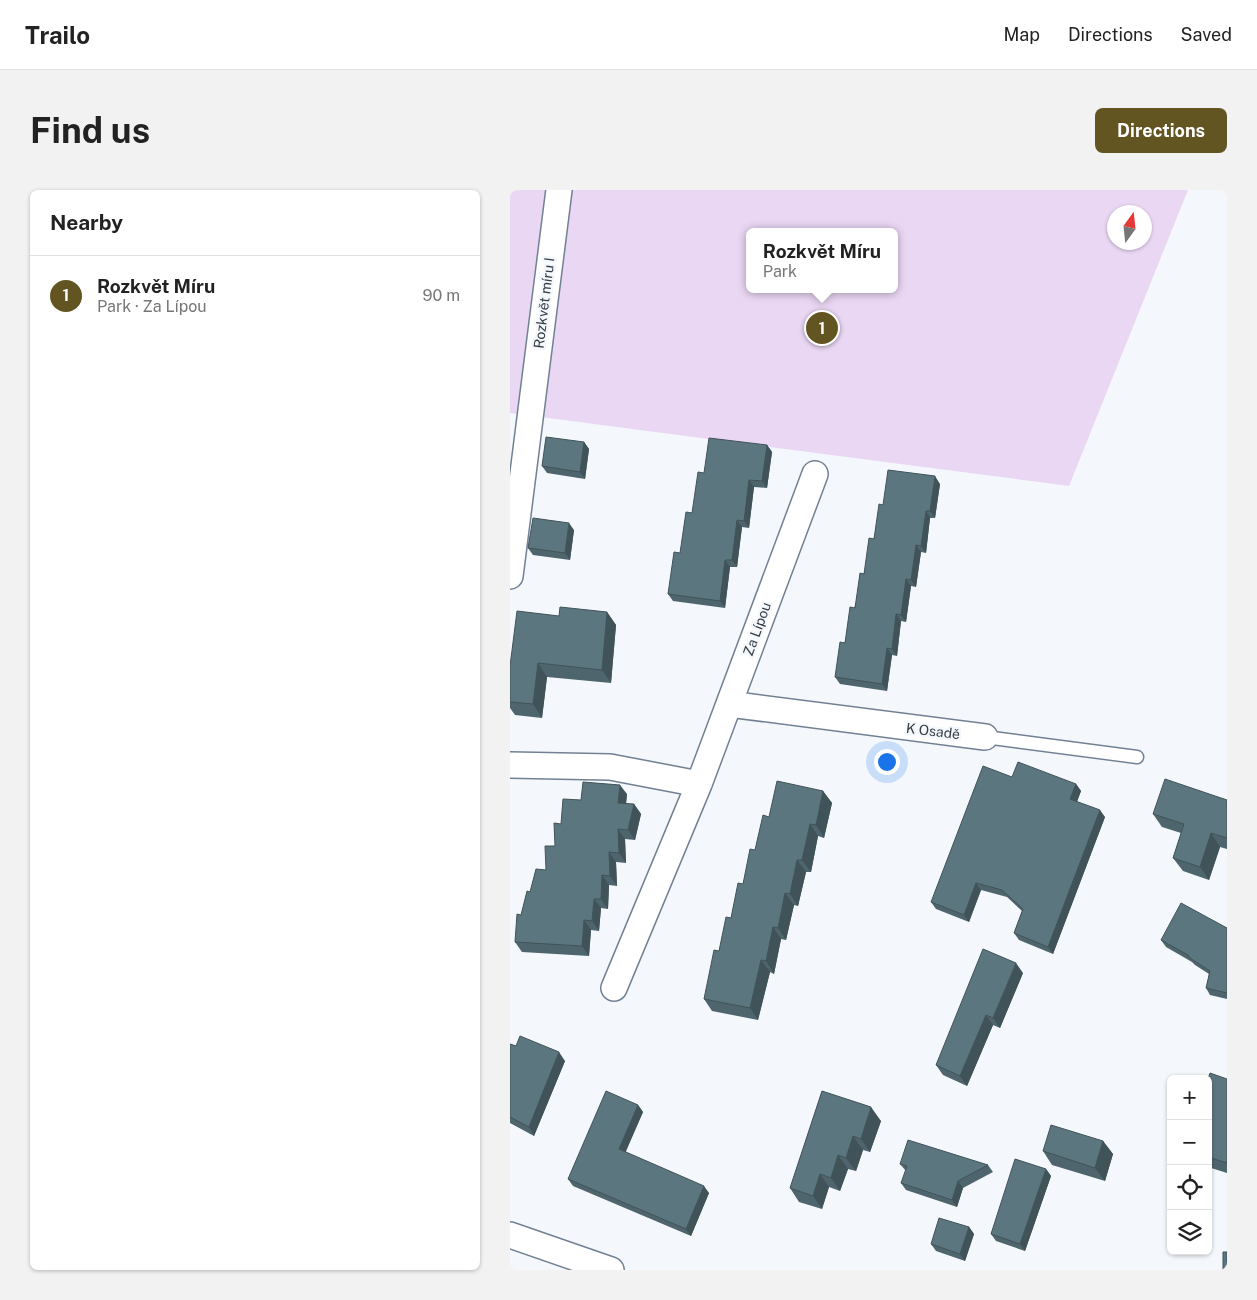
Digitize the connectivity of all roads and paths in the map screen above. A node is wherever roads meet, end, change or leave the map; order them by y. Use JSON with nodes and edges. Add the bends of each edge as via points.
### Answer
{"nodes":[{"id":1,"x":559,"y":190,"type":"edge"},
{"id":2,"x":815,"y":474,"type":"dead end"},
{"id":3,"x":510,"y":576,"type":"edge"},
{"id":4,"x":729,"y":704,"type":"junction"},
{"id":5,"x":985,"y":737,"type":"joint"},
{"id":6,"x":1137,"y":757,"type":"dead end"},
{"id":7,"x":510,"y":765,"type":"edge"},
{"id":8,"x":699,"y":784,"type":"junction"},
{"id":9,"x":614,"y":988,"type":"dead end"},
{"id":10,"x":510,"y":1235,"type":"edge"},
{"id":11,"x":611,"y":1270,"type":"edge"}],
"edges":[{"from":1,"to":3,"type":"street","name":"Rozkvět míru I"},
{"from":2,"to":4,"type":"street","name":"Za Lípou"},
{"from":4,"to":5,"type":"street","name":"K Osadě"},
{"from":4,"to":8,"type":"street","name":"Za Lípou"},
{"from":5,"to":6,"type":"lane","name":"K Osadě"},
{"from":7,"to":8,"type":"street","via":[[610,768]]},
{"from":8,"to":9,"type":"street","name":"Za Lípou"},
{"from":10,"to":11,"type":"street"}]}
